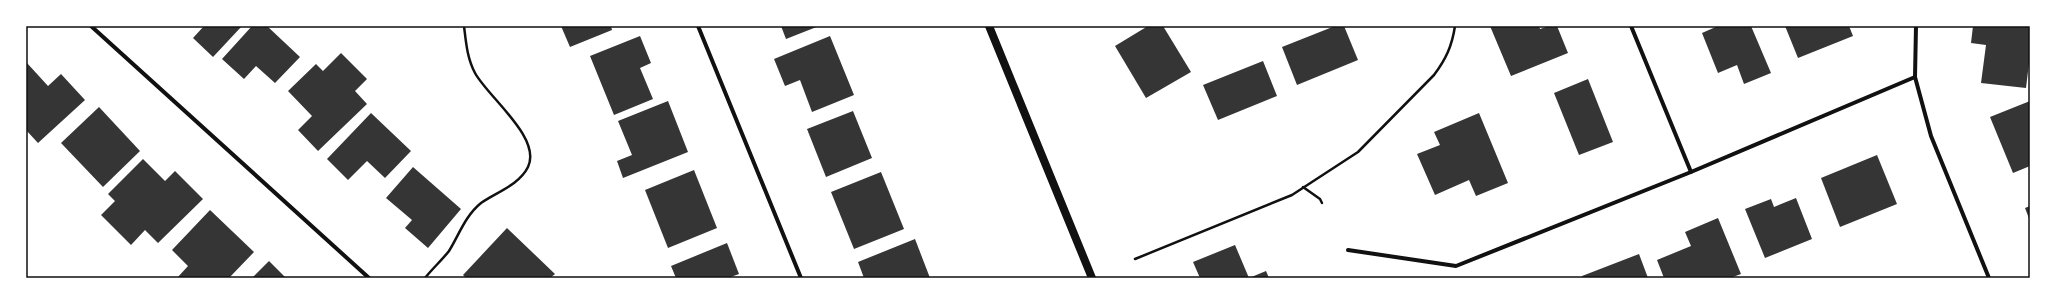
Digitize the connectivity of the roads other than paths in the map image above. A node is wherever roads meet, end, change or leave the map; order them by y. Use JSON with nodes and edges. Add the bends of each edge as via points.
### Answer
{"nodes":[{"id":1,"x":91,"y":26,"type":"edge"},
{"id":2,"x":698,"y":26,"type":"edge"},
{"id":3,"x":989,"y":26,"type":"edge"},
{"id":4,"x":1631,"y":26,"type":"edge"},
{"id":5,"x":1916,"y":26,"type":"edge"},
{"id":6,"x":1915,"y":77,"type":"junction"},
{"id":7,"x":1691,"y":172,"type":"junction"},
{"id":8,"x":1348,"y":250,"type":"dead end"},
{"id":9,"x":369,"y":278,"type":"edge"},
{"id":10,"x":801,"y":278,"type":"edge"},
{"id":11,"x":1092,"y":278,"type":"edge"},
{"id":12,"x":1989,"y":278,"type":"edge"}],
"edges":[{"from":1,"to":9,"type":"street"},
{"from":2,"to":10,"type":"street"},
{"from":3,"to":11,"type":"main road"},
{"from":4,"to":7,"type":"street"},
{"from":5,"to":6,"type":"street"},
{"from":6,"to":7,"type":"street"},
{"from":6,"to":12,"type":"street","via":[[1931,136]]},
{"from":7,"to":8,"type":"street","via":[[1456,266]]}]}
